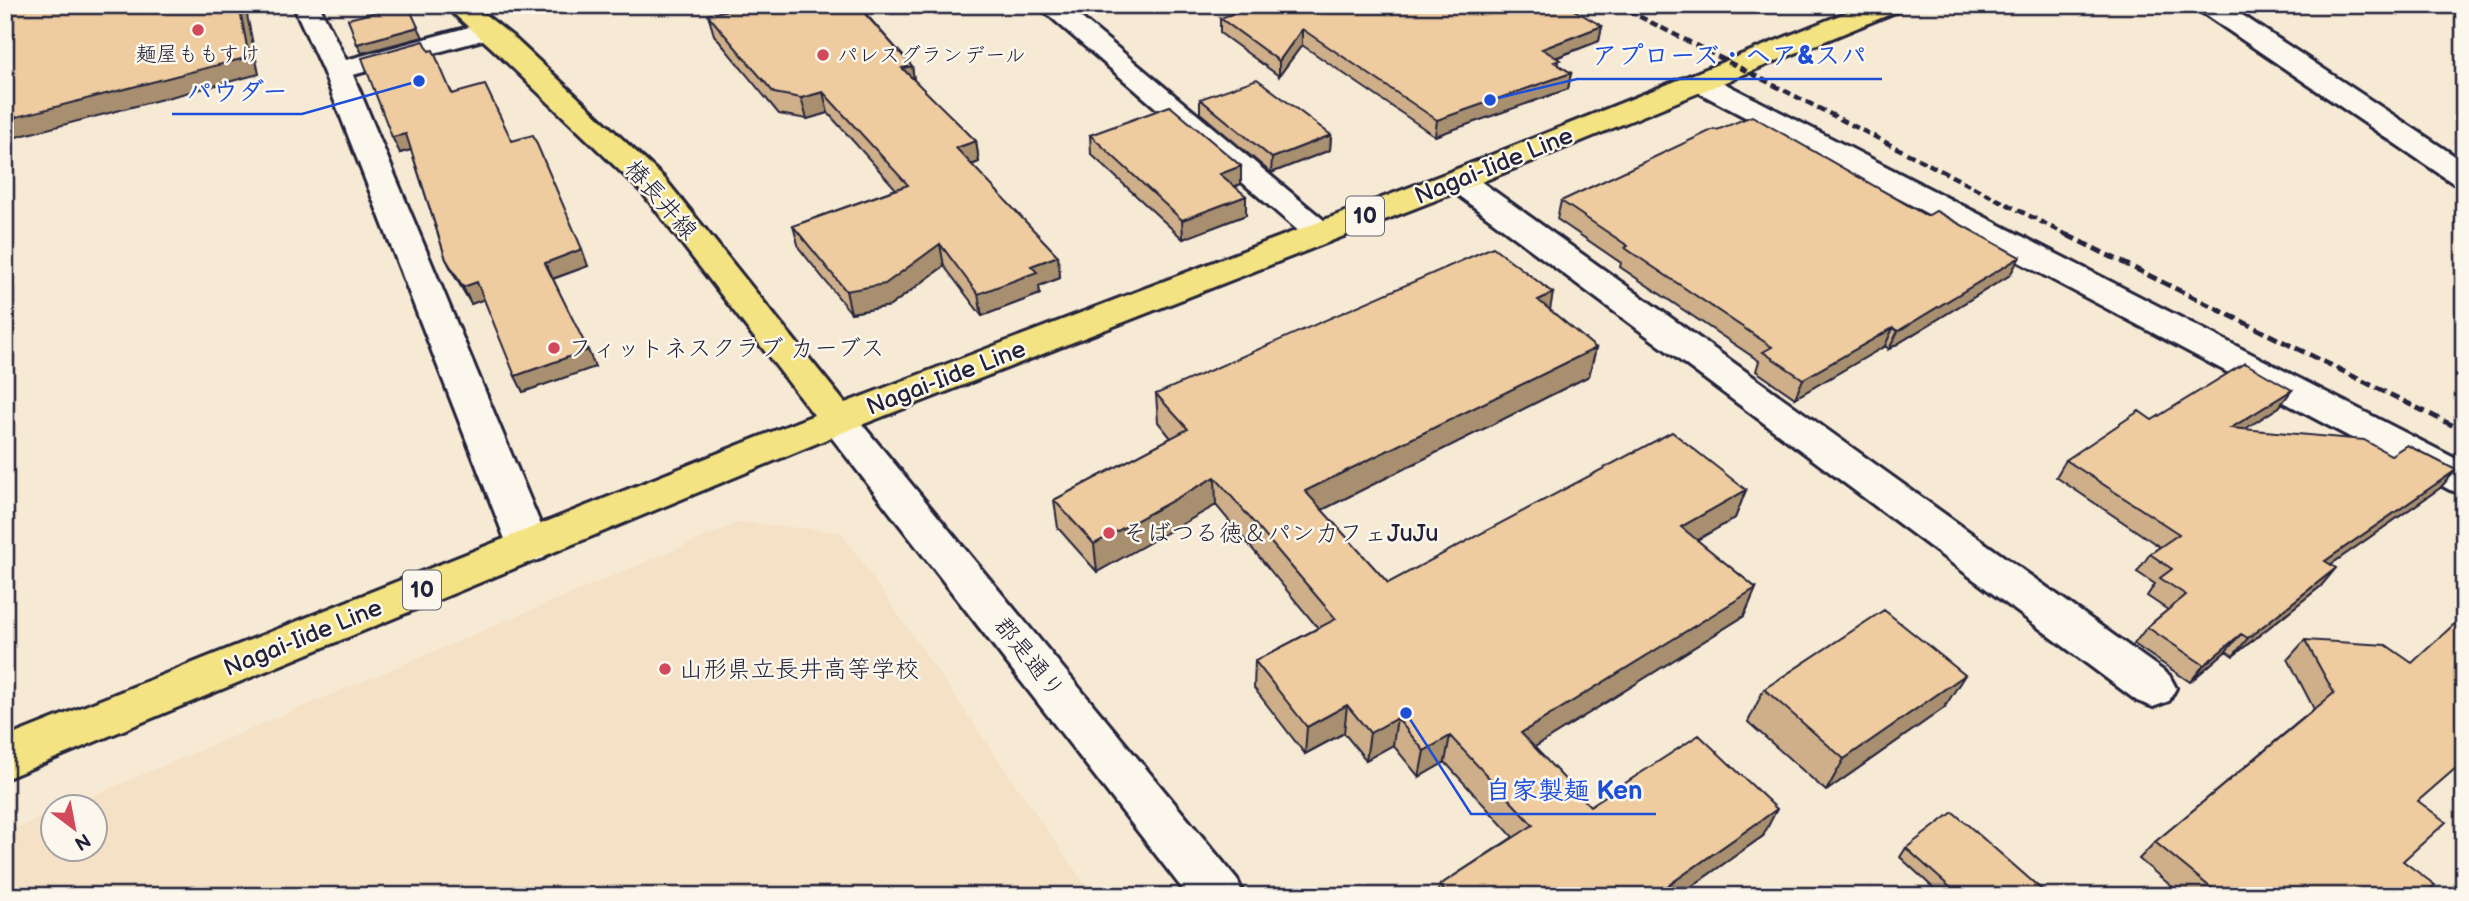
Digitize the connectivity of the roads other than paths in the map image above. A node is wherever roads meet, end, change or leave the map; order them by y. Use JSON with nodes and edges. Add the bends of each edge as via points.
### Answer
{"nodes":[{"id":1,"x":306,"y":5,"type":"edge"},
{"id":2,"x":457,"y":5,"type":"edge"},
{"id":3,"x":1050,"y":5,"type":"edge"},
{"id":4,"x":1889,"y":5,"type":"edge"},
{"id":5,"x":2209,"y":5,"type":"edge"},
{"id":6,"x":488,"y":30,"type":"junction"},
{"id":7,"x":337,"y":71,"type":"junction"},
{"id":8,"x":1702,"y":83,"type":"junction"},
{"id":9,"x":2464,"y":176,"type":"edge"},
{"id":10,"x":1458,"y":180,"type":"junction"},
{"id":11,"x":1320,"y":233,"type":"junction"},
{"id":12,"x":838,"y":420,"type":"junction"},
{"id":13,"x":2464,"y":480,"type":"edge"},
{"id":14,"x":529,"y":547,"type":"junction"},
{"id":15,"x":2153,"y":688,"type":"dead end"},
{"id":16,"x":5,"y":759,"type":"edge"},
{"id":17,"x":1220,"y":896,"type":"edge"}],
"edges":[{"from":1,"to":7,"type":"street"},
{"from":2,"to":6,"type":"main road","name":"椿長井線"},
{"from":3,"to":11,"type":"street"},
{"from":4,"to":8,"type":"main road","name":"Nagai-Iide Line","number":"10"},
{"from":5,"to":9,"type":"street"},
{"from":6,"to":7,"type":"street"},
{"from":6,"to":12,"type":"main road","name":"椿長井線","via":[[653,186]]},
{"from":7,"to":14,"type":"street"},
{"from":8,"to":10,"type":"main road","name":"Nagai-Iide Line","number":"10"},
{"from":8,"to":13,"type":"street"},
{"from":10,"to":11,"type":"main road","name":"Nagai-Iide Line","number":"10"},
{"from":10,"to":15,"type":"street"},
{"from":11,"to":12,"type":"main road","name":"Nagai-Iide Line","number":"10"},
{"from":12,"to":14,"type":"main road","name":"Nagai-Iide Line","number":"10"},
{"from":12,"to":17,"type":"street","name":"郡是通り"},
{"from":14,"to":16,"type":"main road","name":"Nagai-Iide Line","number":"10"}]}
